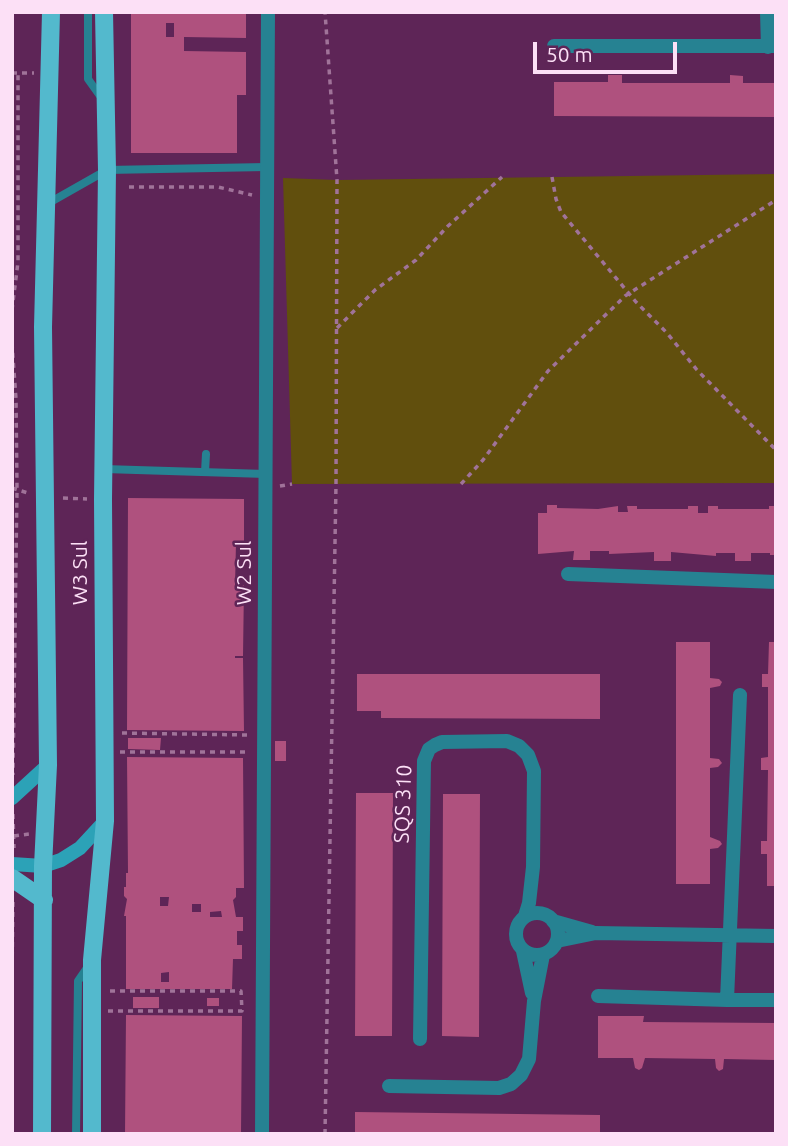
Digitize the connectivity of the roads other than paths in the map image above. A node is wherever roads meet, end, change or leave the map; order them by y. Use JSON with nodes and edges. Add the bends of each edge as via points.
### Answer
{"nodes":[{"id":1,"x":51,"y":12,"type":"edge"},
{"id":2,"x":88,"y":12,"type":"edge"},
{"id":3,"x":104,"y":12,"type":"edge"},
{"id":4,"x":268,"y":12,"type":"edge"},
{"id":5,"x":767,"y":12,"type":"edge"},
{"id":6,"x":554,"y":46,"type":"dead end"},
{"id":7,"x":772,"y":47,"type":"edge"},
{"id":8,"x":104,"y":103,"type":"junction"},
{"id":9,"x":266,"y":167,"type":"junction"},
{"id":10,"x":107,"y":170,"type":"junction"},
{"id":11,"x":47,"y":204,"type":"junction"},
{"id":12,"x":206,"y":454,"type":"dead end"},
{"id":13,"x":104,"y":469,"type":"junction"},
{"id":14,"x":205,"y":472,"type":"junction"},
{"id":15,"x":265,"y":474,"type":"junction"},
{"id":16,"x":568,"y":574,"type":"dead end"},
{"id":17,"x":776,"y":582,"type":"edge"},
{"id":18,"x":740,"y":695,"type":"dead end"},
{"id":19,"x":48,"y":765,"type":"junction"},
{"id":20,"x":12,"y":797,"type":"edge"},
{"id":21,"x":105,"y":821,"type":"junction"},
{"id":22,"x":43,"y":866,"type":"junction"},
{"id":23,"x":533,"y":867,"type":"junction"},
{"id":24,"x":13,"y":872,"type":"edge"},
{"id":25,"x":44,"y":900,"type":"junction"},
{"id":26,"x":525,"y":916,"type":"junction"},
{"id":27,"x":549,"y":917,"type":"junction"},
{"id":28,"x":596,"y":933,"type":"junction"},
{"id":29,"x":729,"y":936,"type":"junction"},
{"id":30,"x":776,"y":936,"type":"edge"},
{"id":31,"x":557,"y":941,"type":"junction"},
{"id":32,"x":523,"y":951,"type":"junction"},
{"id":33,"x":542,"y":955,"type":"junction"},
{"id":34,"x":92,"y":960,"type":"junction"},
{"id":35,"x":598,"y":996,"type":"dead end"},
{"id":36,"x":727,"y":1000,"type":"junction"},
{"id":37,"x":776,"y":1000,"type":"edge"},
{"id":38,"x":534,"y":1001,"type":"junction"},
{"id":39,"x":420,"y":1039,"type":"dead end"},
{"id":40,"x":389,"y":1086,"type":"dead end"},
{"id":41,"x":42,"y":1134,"type":"edge"},
{"id":42,"x":76,"y":1134,"type":"edge"},
{"id":43,"x":92,"y":1134,"type":"edge"},
{"id":44,"x":262,"y":1134,"type":"edge"}],
"edges":[{"from":1,"to":11,"type":"main road","name":"W3 Sul"},
{"from":2,"to":8,"type":"lane","via":[[88,79]]},
{"from":3,"to":8,"type":"main road","name":"W3 Sul"},
{"from":4,"to":9,"type":"street","name":"W2 Sul"},
{"from":5,"to":7,"type":"street"},
{"from":6,"to":7,"type":"street"},
{"from":8,"to":10,"type":"main road","name":"W3 Sul"},
{"from":9,"to":10,"type":"lane"},
{"from":9,"to":15,"type":"street","name":"W2 Sul"},
{"from":10,"to":11,"type":"lane"},
{"from":10,"to":13,"type":"main road","name":"W3 Sul"},
{"from":11,"to":19,"type":"main road","name":"W3 Sul","via":[[43,340]]},
{"from":12,"to":14,"type":"lane"},
{"from":13,"to":14,"type":"lane"},
{"from":13,"to":21,"type":"main road","name":"W3 Sul"},
{"from":14,"to":15,"type":"lane"},
{"from":15,"to":44,"type":"street","name":"W2 Sul"},
{"from":16,"to":17,"type":"street"},
{"from":18,"to":29,"type":"street"},
{"from":19,"to":20,"type":"main road"},
{"from":19,"to":22,"type":"main road","name":"W3 Sul"},
{"from":21,"to":22,"type":"main road","via":[[69,856]]},
{"from":21,"to":34,"type":"main road","name":"W3 Sul"},
{"from":22,"to":24,"type":"main road"},
{"from":22,"to":25,"type":"main road","name":"W3 Sul"},
{"from":23,"to":26,"type":"street","name":"SQS 310"},
{"from":23,"to":27,"type":"street","name":"SQS 310"},
{"from":23,"to":39,"type":"street","name":"SQS 310","via":[[534,771],[528,755],[507,741],[442,742],[429,749],[424,761]]},
{"from":24,"to":25,"type":"main road"},
{"from":25,"to":41,"type":"main road","name":"W3 Sul"},
{"from":26,"to":27,"type":"street"},
{"from":26,"to":32,"type":"street","name":"SQS 310","via":[[515,933]]},
{"from":27,"to":28,"type":"street"},
{"from":27,"to":31,"type":"street","name":"SQS 310","via":[[558,930]]},
{"from":28,"to":29,"type":"street"},
{"from":28,"to":31,"type":"street"},
{"from":29,"to":30,"type":"street"},
{"from":29,"to":36,"type":"street"},
{"from":31,"to":33,"type":"street"},
{"from":32,"to":33,"type":"street"},
{"from":32,"to":38,"type":"street","name":"SQS 310"},
{"from":33,"to":38,"type":"street","name":"SQS 310"},
{"from":34,"to":42,"type":"lane","via":[[78,981]]},
{"from":34,"to":43,"type":"main road","name":"W3 Sul"},
{"from":35,"to":36,"type":"street"},
{"from":36,"to":37,"type":"street"},
{"from":38,"to":40,"type":"street","name":"SQS 310","via":[[529,1059],[512,1084],[499,1088]]}]}
